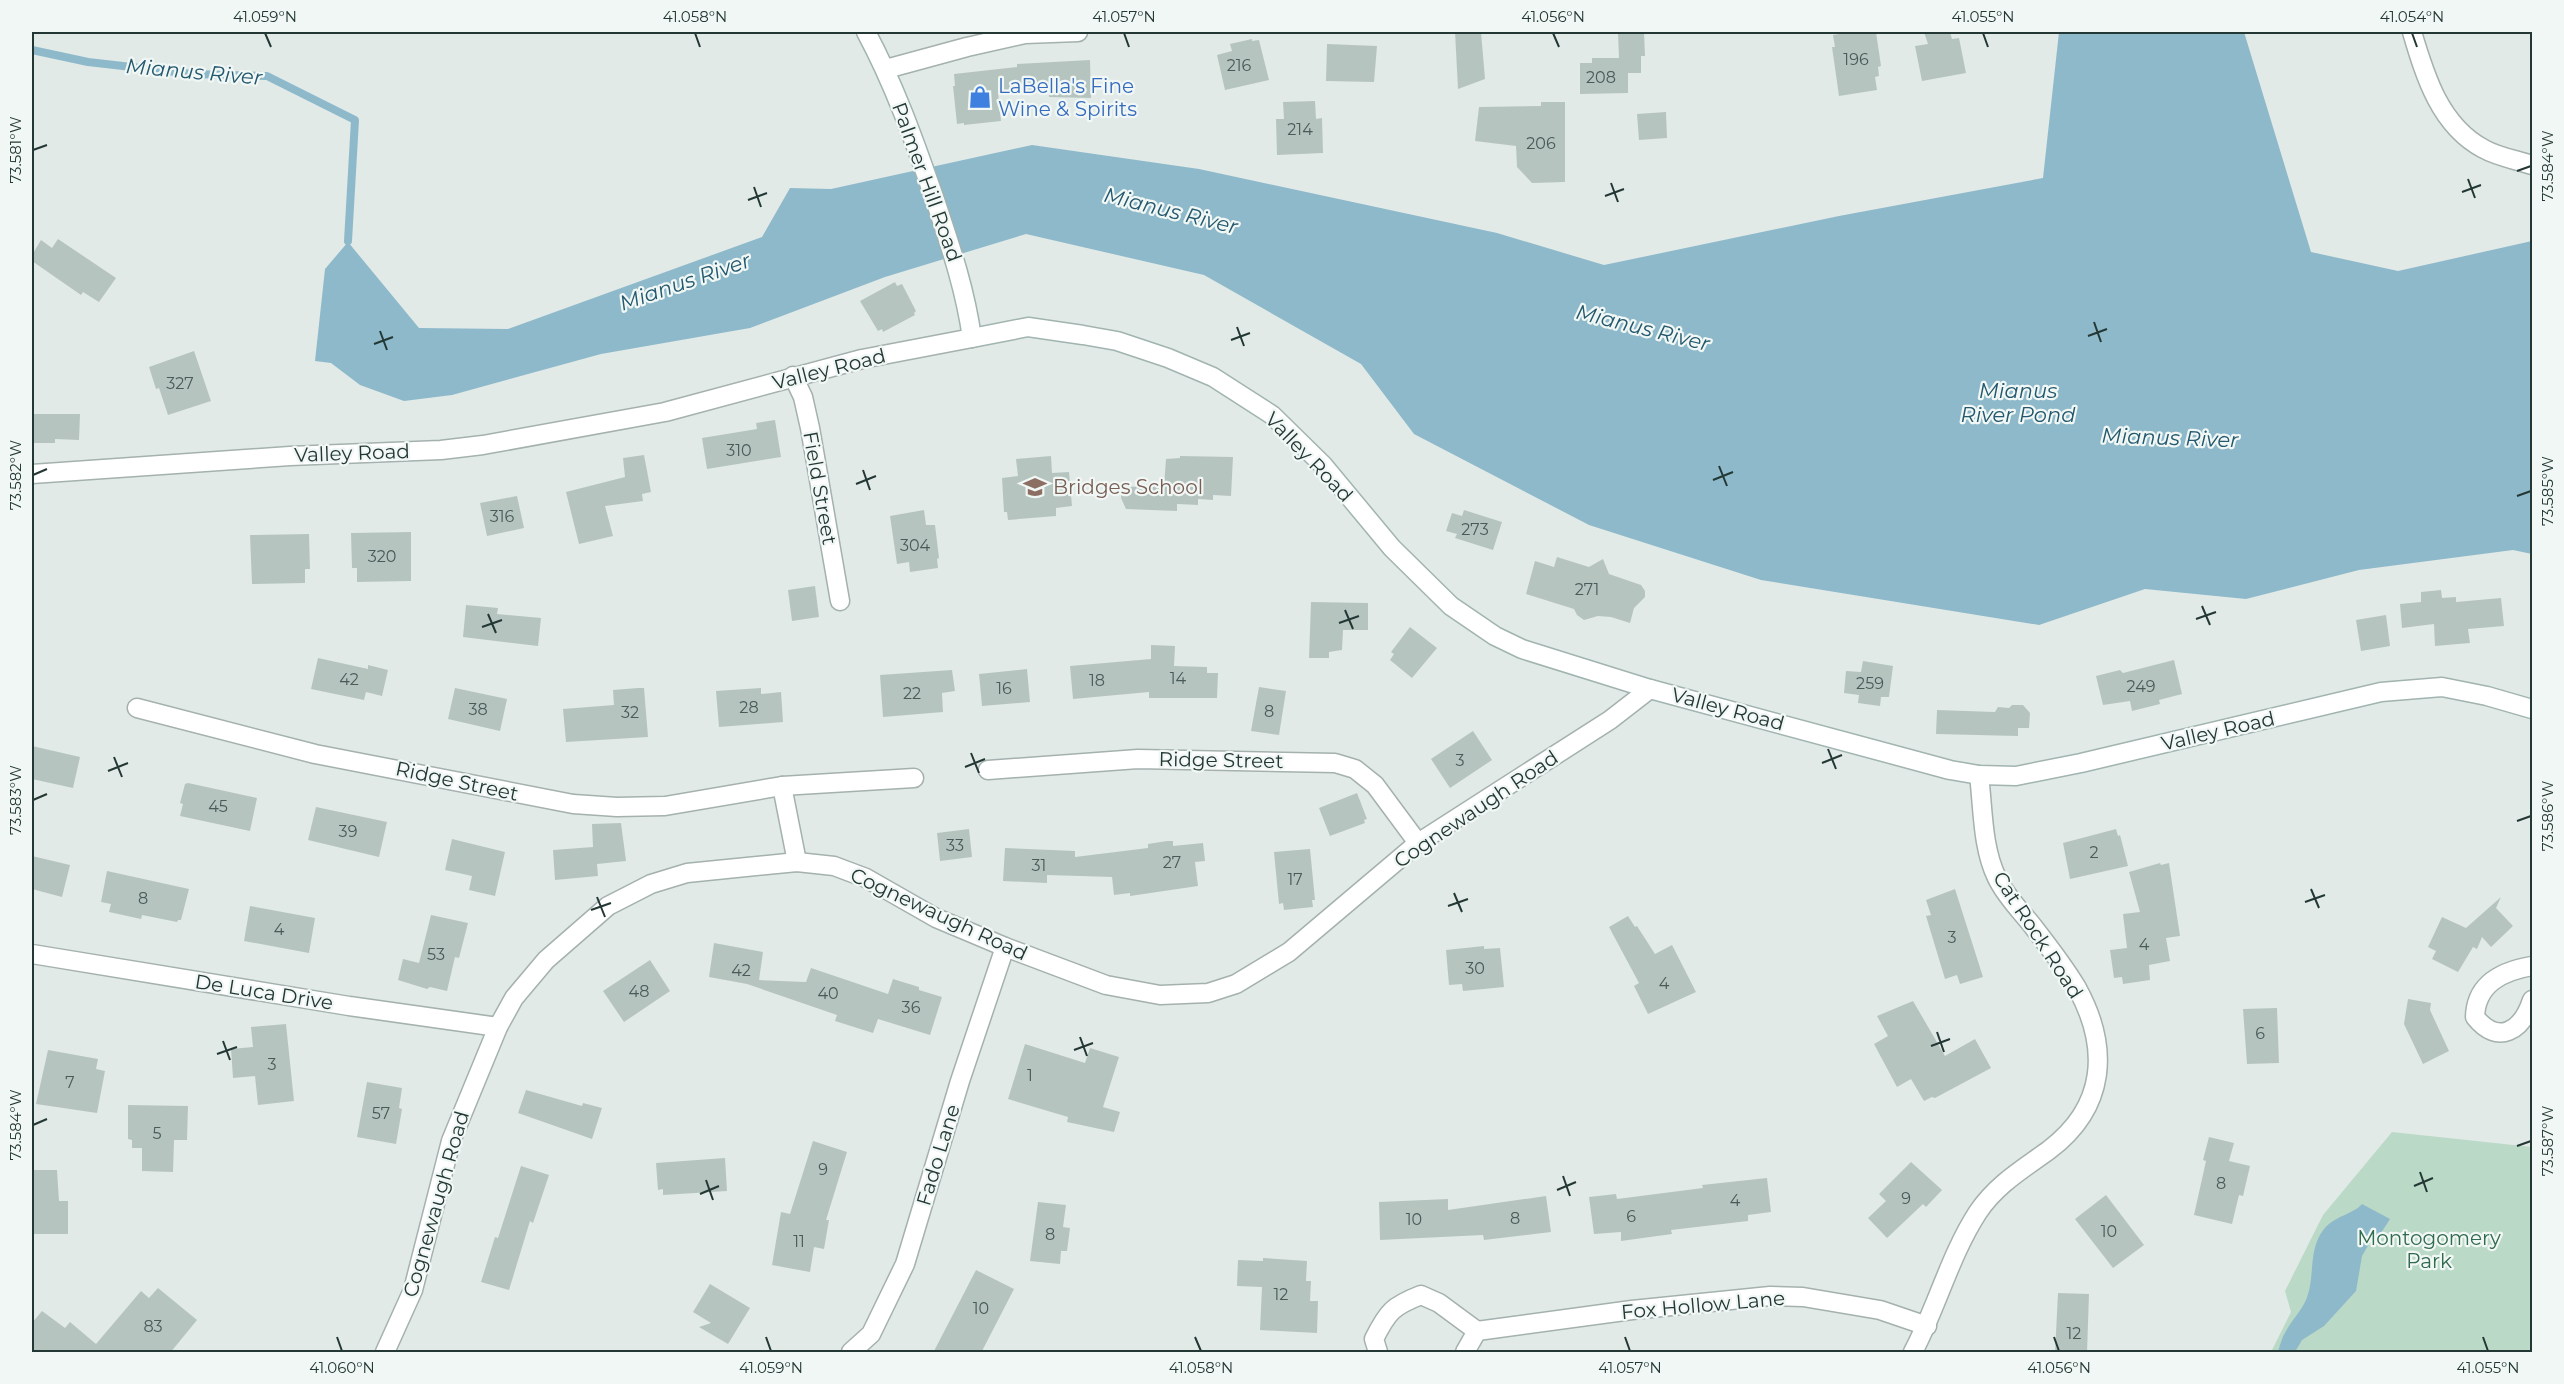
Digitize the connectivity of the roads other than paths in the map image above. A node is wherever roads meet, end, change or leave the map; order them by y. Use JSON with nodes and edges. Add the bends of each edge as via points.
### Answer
{"nodes":[{"id":1,"x":866,"y":32,"type":"edge"},
{"id":2,"x":1078,"y":32,"type":"edge"},
{"id":3,"x":2412,"y":32,"type":"edge"},
{"id":4,"x":886,"y":69,"type":"junction"},
{"id":5,"x":2532,"y":165,"type":"edge"},
{"id":6,"x":972,"y":338,"type":"junction"},
{"id":7,"x":793,"y":376,"type":"junction"},
{"id":8,"x":32,"y":474,"type":"edge"},
{"id":9,"x":840,"y":601,"type":"dead end"},
{"id":10,"x":1650,"y":689,"type":"junction"},
{"id":11,"x":137,"y":708,"type":"dead end"},
{"id":12,"x":2532,"y":709,"type":"edge"},
{"id":13,"x":988,"y":770,"type":"dead end"},
{"id":14,"x":1979,"y":775,"type":"junction"},
{"id":15,"x":914,"y":778,"type":"dead end"},
{"id":16,"x":782,"y":786,"type":"junction"},
{"id":17,"x":1418,"y":843,"type":"junction"},
{"id":18,"x":797,"y":862,"type":"junction"},
{"id":19,"x":1005,"y":947,"type":"junction"},
{"id":20,"x":32,"y":954,"type":"edge"},
{"id":21,"x":2532,"y":966,"type":"edge"},
{"id":22,"x":2532,"y":1000,"type":"edge"},
{"id":23,"x":498,"y":1027,"type":"junction"},
{"id":24,"x":1927,"y":1326,"type":"junction"},
{"id":25,"x":1477,"y":1331,"type":"junction"},
{"id":26,"x":385,"y":1353,"type":"edge"},
{"id":27,"x":851,"y":1353,"type":"edge"},
{"id":28,"x":1378,"y":1353,"type":"edge"},
{"id":29,"x":1465,"y":1353,"type":"edge"},
{"id":30,"x":1913,"y":1353,"type":"edge"}],
"edges":[{"from":1,"to":4,"type":"street","name":"Palmer Hill Road"},
{"from":2,"to":4,"type":"street","via":[[1025,34]]},
{"from":3,"to":5,"type":"street","via":[[2437,104],[2456,129],[2484,150]]},
{"from":4,"to":6,"type":"street","name":"Palmer Hill Road","via":[[961,278]]},
{"from":6,"to":7,"type":"street","name":"Valley Road"},
{"from":6,"to":10,"type":"street","name":"Valley Road","via":[[1028,327],[1072,333],[1117,341],[1213,377],[1272,415],[1323,465],[1392,548],[1451,606],[1522,649]]},
{"from":7,"to":8,"type":"street","name":"Valley Road","via":[[665,412],[483,445]]},
{"from":7,"to":9,"type":"street","name":"Field Street","via":[[810,428]]},
{"from":10,"to":14,"type":"street","name":"Valley Road","via":[[1925,764]]},
{"from":10,"to":17,"type":"street","name":"Cognewaugh Road","via":[[1610,720]]},
{"from":11,"to":16,"type":"street","name":"Ridge Street","via":[[315,754],[573,804],[665,806]]},
{"from":12,"to":14,"type":"street","name":"Valley Road","via":[[2442,687],[2381,692],[2081,763],[2016,776]]},
{"from":13,"to":17,"type":"street","name":"Ridge Street","via":[[1138,759],[1335,763],[1356,769],[1375,785]]},
{"from":14,"to":24,"type":"street","name":"Cat Rock Road","via":[[1996,877],[2077,988],[2092,1023],[2098,1048],[2098,1075],[2095,1092],[2075,1126],[2051,1149],[2003,1183],[1978,1212]]},
{"from":15,"to":16,"type":"street","name":"Ridge Street"},
{"from":16,"to":18,"type":"street"},
{"from":17,"to":19,"type":"street","name":"Cognewaugh Road","via":[[1289,952],[1236,984],[1208,993],[1160,995],[1106,985]]},
{"from":18,"to":19,"type":"street","name":"Cognewaugh Road","via":[[834,866],[866,878],[936,918]]},
{"from":18,"to":23,"type":"street","name":"Cognewaugh Road","via":[[687,873],[651,884],[608,906],[546,960],[514,998]]},
{"from":19,"to":27,"type":"street","name":"Fado Lane","via":[[905,1264],[871,1334]]},
{"from":20,"to":23,"type":"street","name":"De Luca Drive"},
{"from":21,"to":22,"type":"street","via":[[2515,969],[2485,987],[2475,1001],[2475,1017],[2485,1030],[2500,1034],[2514,1029]]},
{"from":23,"to":26,"type":"street","name":"Cognewaugh Road","via":[[452,1142],[413,1290]]},
{"from":24,"to":25,"type":"street","name":"Fox Hollow Lane","via":[[1880,1310],[1803,1297],[1770,1296]]},
{"from":24,"to":30,"type":"street","name":"Cat Rock Road"},
{"from":25,"to":28,"type":"street","via":[[1439,1303],[1421,1295],[1397,1305],[1382,1323],[1374,1339]]},
{"from":25,"to":29,"type":"street"}]}
